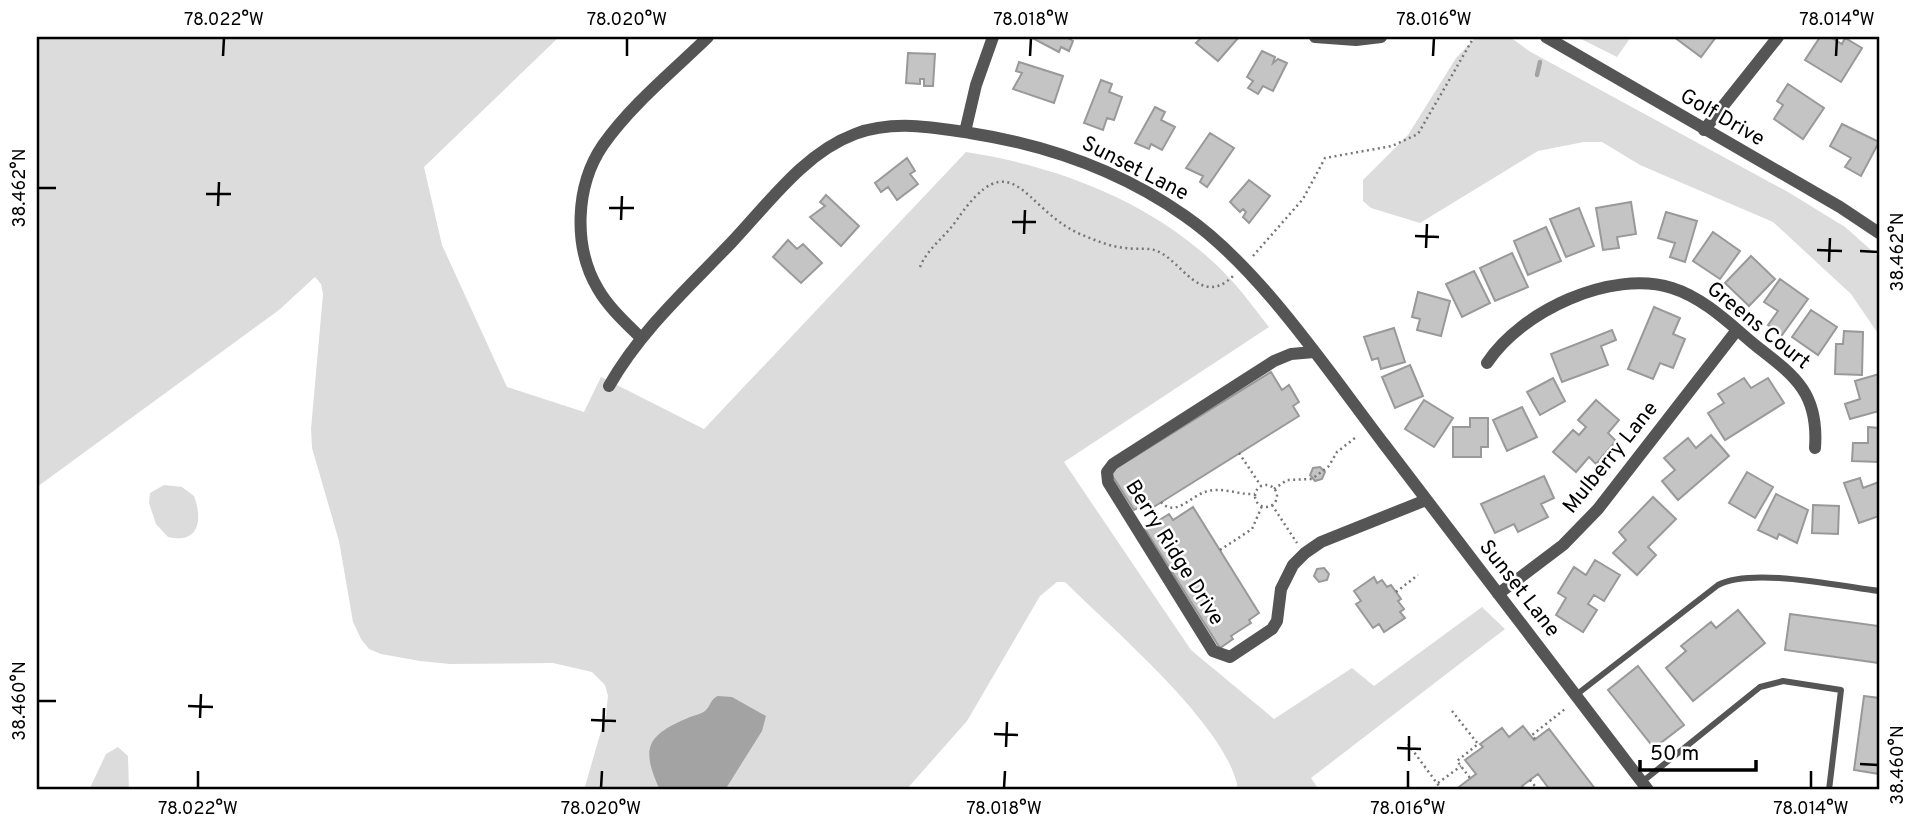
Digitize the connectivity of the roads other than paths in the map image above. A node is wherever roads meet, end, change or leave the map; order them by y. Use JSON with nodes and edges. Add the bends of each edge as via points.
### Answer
{"nodes":[{"id":1,"x":708,"y":37,"type":"edge"},
{"id":2,"x":993,"y":37,"type":"edge"},
{"id":3,"x":1315,"y":37,"type":"edge"},
{"id":4,"x":1381,"y":37,"type":"edge"},
{"id":5,"x":1546,"y":37,"type":"edge"},
{"id":6,"x":1778,"y":37,"type":"edge"},
{"id":7,"x":1704,"y":130,"type":"junction"},
{"id":8,"x":965,"y":132,"type":"junction"},
{"id":9,"x":1879,"y":233,"type":"edge"},
{"id":10,"x":1737,"y":330,"type":"junction"},
{"id":11,"x":641,"y":338,"type":"junction"},
{"id":12,"x":1314,"y":352,"type":"junction"},
{"id":13,"x":1487,"y":363,"type":"dead end"},
{"id":14,"x":610,"y":386,"type":"dead end"},
{"id":15,"x":1815,"y":448,"type":"dead end"},
{"id":16,"x":1426,"y":500,"type":"junction"},
{"id":17,"x":1879,"y":591,"type":"edge"},
{"id":18,"x":1498,"y":594,"type":"junction"},
{"id":19,"x":1576,"y":695,"type":"junction"},
{"id":20,"x":1645,"y":786,"type":"edge"},
{"id":21,"x":1829,"y":790,"type":"edge"}],
"edges":[{"from":1,"to":11,"type":"street","via":[[616,128],[601,148],[586,185],[581,224],[592,277],[613,310]]},
{"from":2,"to":8,"type":"street"},
{"from":3,"to":4,"type":"street"},
{"from":5,"to":7,"type":"street","name":"Golf Drive"},
{"from":6,"to":7,"type":"street"},
{"from":7,"to":9,"type":"street","name":"Golf Drive"},
{"from":8,"to":11,"type":"street","name":"Sunset Lane","via":[[880,127],[831,146],[789,181]]},
{"from":8,"to":12,"type":"street","name":"Sunset Lane","via":[[1052,151],[1120,178],[1185,216],[1242,267]]},
{"from":10,"to":13,"type":"street","name":"Greens Court","via":[[1698,299],[1674,288],[1620,284],[1535,316],[1515,329]]},
{"from":10,"to":15,"type":"street","name":"Greens Court","via":[[1795,376],[1807,394],[1815,420]]},
{"from":10,"to":18,"type":"street","name":"Mulberry Lane","via":[[1598,509],[1563,545]]},
{"from":11,"to":14,"type":"street","name":"Sunset Lane"},
{"from":12,"to":16,"type":"street","name":"Sunset Lane"},
{"from":12,"to":16,"type":"street","name":"Berry Ridge Drive","via":[[1274,361],[1107,472],[1108,482],[1213,651],[1230,657],[1265,635],[1277,621],[1279,595],[1289,572],[1305,553],[1321,542]]},
{"from":16,"to":18,"type":"street","name":"Sunset Lane"},
{"from":17,"to":19,"type":"lane","via":[[1757,577],[1732,579],[1718,585]]},
{"from":18,"to":19,"type":"street","name":"Sunset Lane"},
{"from":19,"to":20,"type":"street","name":"Sunset Lane"},
{"from":20,"to":21,"type":"lane","via":[[1760,687],[1783,681],[1841,690]]}]}
